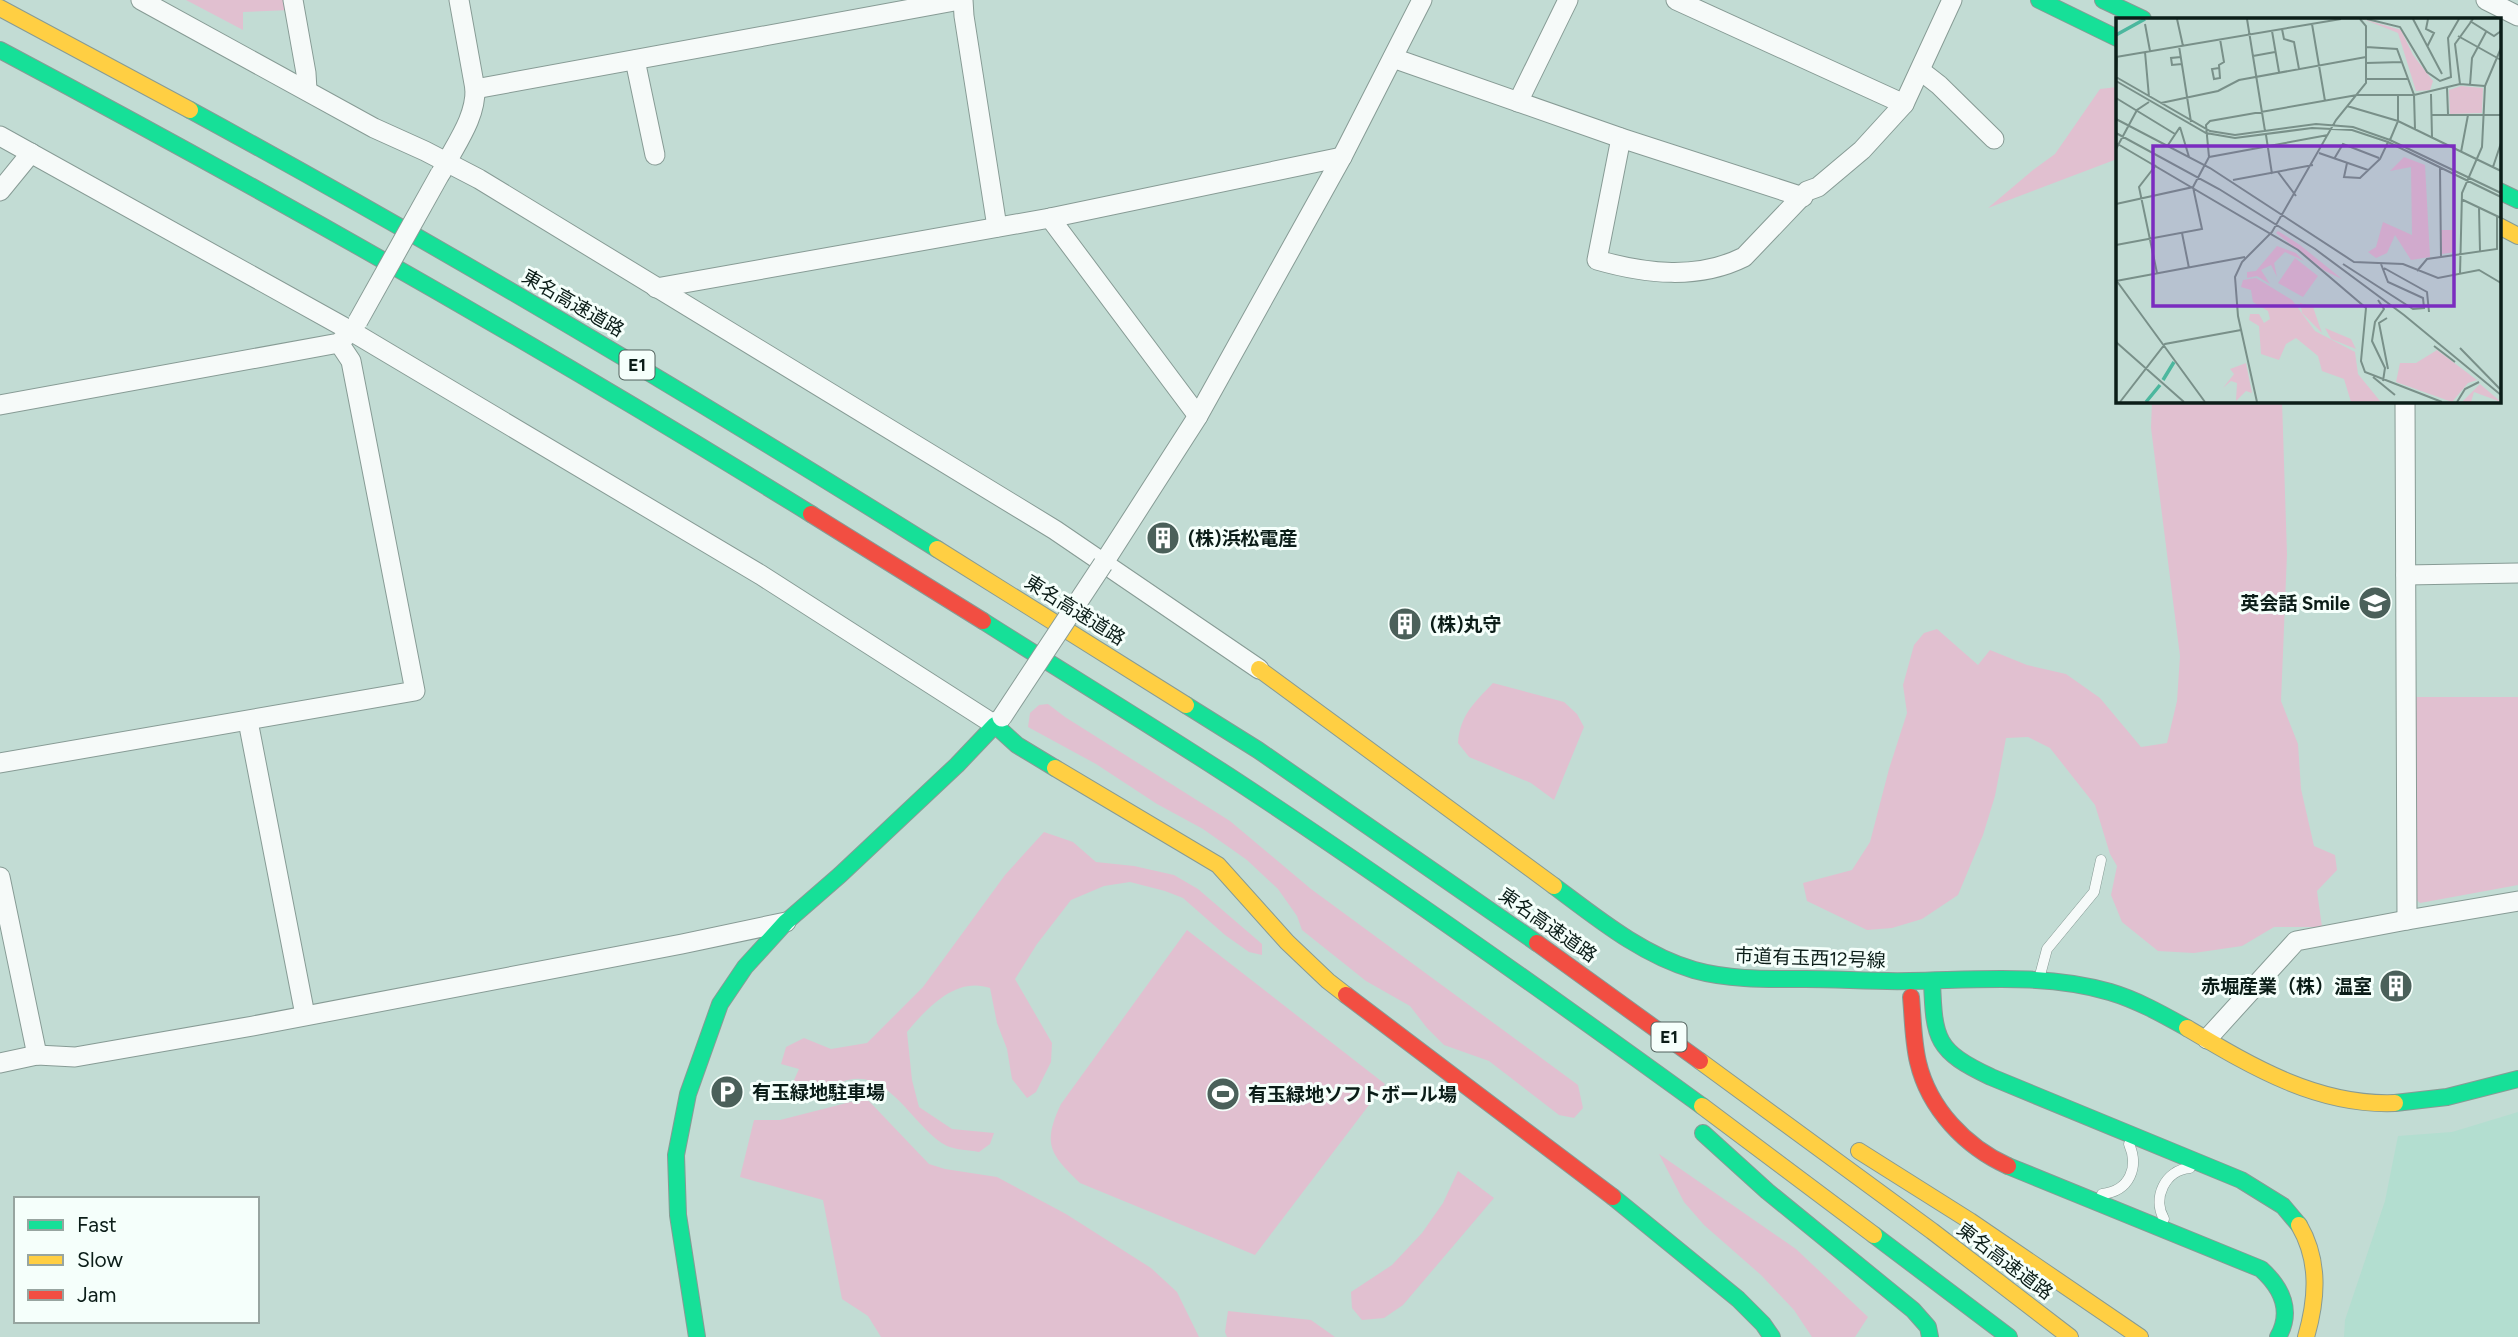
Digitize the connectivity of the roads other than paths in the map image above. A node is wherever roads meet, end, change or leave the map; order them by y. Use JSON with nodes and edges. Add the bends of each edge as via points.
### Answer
{"nodes":[{"id":1,"x":141,"y":0,"type":"edge"},
{"id":2,"x":293,"y":0,"type":"edge"},
{"id":3,"x":459,"y":0,"type":"edge"},
{"id":4,"x":962,"y":0,"type":"edge"},
{"id":5,"x":1422,"y":0,"type":"edge"},
{"id":6,"x":1568,"y":0,"type":"edge"},
{"id":7,"x":1676,"y":0,"type":"edge"},
{"id":8,"x":1952,"y":0,"type":"edge"},
{"id":9,"x":2039,"y":0,"type":"edge"},
{"id":10,"x":2103,"y":0,"type":"edge"},
{"id":11,"x":2486,"y":0,"type":"edge"},
{"id":12,"x":0,"y":8,"type":"edge"},
{"id":13,"x":2518,"y":16,"type":"edge"},
{"id":14,"x":2141,"y":18,"type":"edge"},
{"id":15,"x":2116,"y":38,"type":"edge"},
{"id":16,"x":0,"y":50,"type":"edge"},
{"id":17,"x":1393,"y":58,"type":"junction"},
{"id":18,"x":635,"y":60,"type":"junction"},
{"id":19,"x":1921,"y":71,"type":"junction"},
{"id":20,"x":475,"y":89,"type":"junction"},
{"id":21,"x":307,"y":90,"type":"junction"},
{"id":22,"x":1518,"y":102,"type":"junction"},
{"id":23,"x":1904,"y":104,"type":"junction"},
{"id":24,"x":0,"y":136,"type":"edge"},
{"id":25,"x":1621,"y":138,"type":"junction"},
{"id":26,"x":1994,"y":139,"type":"dead end"},
{"id":27,"x":31,"y":153,"type":"junction"},
{"id":28,"x":655,"y":155,"type":"dead end"},
{"id":29,"x":1342,"y":157,"type":"junction"},
{"id":30,"x":443,"y":168,"type":"junction"},
{"id":31,"x":0,"y":191,"type":"edge"},
{"id":32,"x":2500,"y":191,"type":"edge"},
{"id":33,"x":1802,"y":197,"type":"junction"},
{"id":34,"x":2518,"y":200,"type":"edge"},
{"id":35,"x":1050,"y":218,"type":"junction"},
{"id":36,"x":2500,"y":227,"type":"edge"},
{"id":37,"x":998,"y":228,"type":"junction"},
{"id":38,"x":2518,"y":236,"type":"edge"},
{"id":39,"x":656,"y":288,"type":"junction"},
{"id":40,"x":349,"y":332,"type":"junction"},
{"id":41,"x":2404,"y":402,"type":"edge"},
{"id":42,"x":0,"y":405,"type":"edge"},
{"id":43,"x":1198,"y":416,"type":"junction"},
{"id":44,"x":1103,"y":564,"type":"junction"},
{"id":45,"x":2518,"y":573,"type":"edge"},
{"id":46,"x":2406,"y":575,"type":"junction"},
{"id":47,"x":1259,"y":669,"type":"joint"},
{"id":48,"x":247,"y":721,"type":"junction"},
{"id":49,"x":998,"y":721,"type":"junction"},
{"id":50,"x":0,"y":763,"type":"edge"},
{"id":51,"x":2101,"y":860,"type":"dead end"},
{"id":52,"x":0,"y":877,"type":"edge"},
{"id":53,"x":2518,"y":901,"type":"edge"},
{"id":54,"x":2407,"y":919,"type":"junction"},
{"id":55,"x":786,"y":922,"type":"junction"},
{"id":56,"x":2038,"y":980,"type":"junction"},
{"id":57,"x":1910,"y":981,"type":"junction"},
{"id":58,"x":1932,"y":981,"type":"junction"},
{"id":59,"x":1593,"y":982,"type":"junction"},
{"id":60,"x":1571,"y":1013,"type":"junction"},
{"id":61,"x":305,"y":1015,"type":"junction"},
{"id":62,"x":2207,"y":1039,"type":"junction"},
{"id":63,"x":37,"y":1055,"type":"junction"},
{"id":64,"x":0,"y":1063,"type":"edge"},
{"id":65,"x":2518,"y":1079,"type":"edge"},
{"id":66,"x":1664,"y":1097,"type":"dead end"},
{"id":67,"x":1793,"y":1109,"type":"dead end"},
{"id":68,"x":1695,"y":1125,"type":"dead end"},
{"id":69,"x":2118,"y":1129,"type":"junction"},
{"id":70,"x":1840,"y":1139,"type":"dead end"},
{"id":71,"x":2210,"y":1167,"type":"junction"},
{"id":72,"x":2082,"y":1195,"type":"junction"},
{"id":73,"x":2173,"y":1235,"type":"junction"},
{"id":74,"x":697,"y":1337,"type":"edge"},
{"id":75,"x":1772,"y":1337,"type":"edge"},
{"id":76,"x":1930,"y":1337,"type":"edge"},
{"id":77,"x":2009,"y":1337,"type":"edge"},
{"id":78,"x":2070,"y":1337,"type":"edge"},
{"id":79,"x":2140,"y":1337,"type":"edge"},
{"id":80,"x":2278,"y":1337,"type":"edge"},
{"id":81,"x":2306,"y":1337,"type":"edge"}],
"edges":[{"from":1,"to":21,"type":"street"},
{"from":2,"to":21,"type":"street"},
{"from":3,"to":20,"type":"street"},
{"from":4,"to":18,"type":"street"},
{"from":4,"to":37,"type":"street"},
{"from":5,"to":17,"type":"street"},
{"from":6,"to":22,"type":"street"},
{"from":7,"to":23,"type":"street"},
{"from":8,"to":19,"type":"street"},
{"from":9,"to":15,"type":"main road"},
{"from":10,"to":14,"type":"main road"},
{"from":11,"to":13,"type":"street"},
{"from":12,"to":59,"type":"main road","name":"東名高速道路","number":"E1","via":[[305,173],[572,325],[783,454],[1258,750]]},
{"from":16,"to":60,"type":"main road","number":"E1","via":[[275,198],[553,357],[813,515],[1237,782]]},
{"from":17,"to":22,"type":"street"},
{"from":17,"to":29,"type":"street"},
{"from":18,"to":20,"type":"street"},
{"from":18,"to":28,"type":"street"},
{"from":19,"to":23,"type":"street"},
{"from":19,"to":26,"type":"street"},
{"from":20,"to":30,"type":"street","via":[[472,113]]},
{"from":21,"to":30,"type":"street"},
{"from":22,"to":25,"type":"street"},
{"from":23,"to":33,"type":"street","via":[[1862,150]]},
{"from":24,"to":27,"type":"street"},
{"from":25,"to":33,"type":"street"},
{"from":25,"to":33,"type":"street","via":[[1597,260],[1676,273],[1714,269],[1744,257]]},
{"from":27,"to":31,"type":"street"},
{"from":27,"to":40,"type":"street"},
{"from":29,"to":35,"type":"street"},
{"from":29,"to":43,"type":"street"},
{"from":30,"to":39,"type":"street","via":[[479,179]]},
{"from":30,"to":40,"type":"street","bridge":true},
{"from":32,"to":34,"type":"main road"},
{"from":35,"to":37,"type":"street"},
{"from":35,"to":43,"type":"street"},
{"from":36,"to":38,"type":"main road"},
{"from":37,"to":39,"type":"street"},
{"from":39,"to":44,"type":"street","via":[[1055,530]]},
{"from":40,"to":42,"type":"street"},
{"from":40,"to":48,"type":"street","via":[[415,691]]},
{"from":40,"to":49,"type":"street"},
{"from":41,"to":46,"type":"street"},
{"from":43,"to":44,"type":"street"},
{"from":44,"to":47,"type":"street"},
{"from":44,"to":49,"type":"street","bridge":true},
{"from":45,"to":46,"type":"street"},
{"from":46,"to":54,"type":"street"},
{"from":47,"to":57,"type":"main road","name":"市道有玉西12号線","via":[[1584,909],[1653,953],[1679,965],[1734,978]]},
{"from":48,"to":50,"type":"street"},
{"from":48,"to":61,"type":"street"},
{"from":49,"to":55,"type":"main road","via":[[948,774]]},
{"from":49,"to":75,"type":"main road","via":[[1017,745],[1218,865],[1328,981],[1606,1191],[1738,1299]]},
{"from":51,"to":56,"type":"lane","via":[[2094,892],[2047,949]]},
{"from":52,"to":63,"type":"street"},
{"from":53,"to":54,"type":"street"},
{"from":54,"to":62,"type":"street","via":[[2296,941]]},
{"from":55,"to":61,"type":"street"},
{"from":55,"to":74,"type":"main road","via":[[745,967],[720,1004],[680,1130],[675,1177],[678,1215]]},
{"from":56,"to":58,"type":"main road","name":"市道有玉西12号線"},
{"from":56,"to":62,"type":"main road","name":"市道有玉西12号線","via":[[2119,994]]},
{"from":57,"to":58,"type":"main road","name":"市道有玉西12号線"},
{"from":57,"to":72,"type":"main road","via":[[1919,1068],[1930,1095],[1947,1118],[1987,1156]]},
{"from":58,"to":69,"type":"main road","via":[[1935,1030],[1942,1045],[1959,1059]]},
{"from":59,"to":67,"type":"main road"},
{"from":59,"to":78,"type":"main road","name":"東名高速道路","number":"E1"},
{"from":60,"to":66,"type":"main road"},
{"from":60,"to":77,"type":"main road","number":"E1"},
{"from":61,"to":63,"type":"street","via":[[75,1057]]},
{"from":62,"to":65,"type":"main road","name":"市道有玉西12号線","via":[[2300,1087],[2388,1104],[2438,1099]]},
{"from":63,"to":64,"type":"street"},
{"from":68,"to":76,"type":"main road","via":[[1767,1191],[1913,1310]]},
{"from":69,"to":71,"type":"main road"},
{"from":69,"to":72,"type":"lane","via":[[2131,1145],[2133,1171],[2125,1184],[2108,1193]]},
{"from":70,"to":79,"type":"main road"},
{"from":71,"to":73,"type":"lane","via":[[2184,1169],[2172,1174],[2163,1186],[2158,1200],[2161,1215]]},
{"from":71,"to":81,"type":"main road","via":[[2258,1188],[2295,1218],[2314,1258],[2314,1305]]},
{"from":72,"to":73,"type":"main road"},
{"from":73,"to":80,"type":"main road","via":[[2260,1269],[2276,1282],[2286,1315]]}]}
